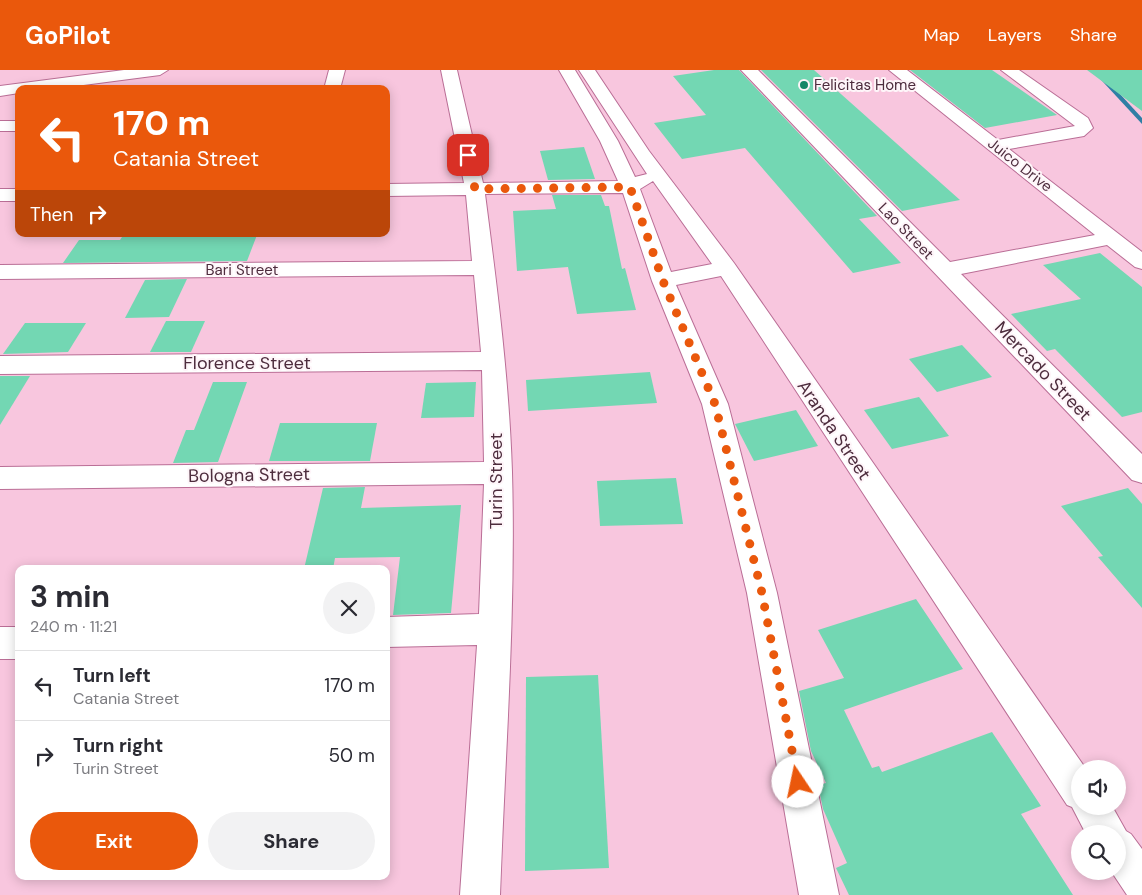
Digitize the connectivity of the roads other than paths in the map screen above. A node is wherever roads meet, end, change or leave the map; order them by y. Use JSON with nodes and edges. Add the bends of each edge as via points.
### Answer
{"nodes":[{"id":1,"x":160,"y":70,"type":"edge"},
{"id":2,"x":337,"y":70,"type":"edge"},
{"id":3,"x":449,"y":70,"type":"edge"},
{"id":4,"x":567,"y":70,"type":"edge"},
{"id":5,"x":587,"y":70,"type":"edge"},
{"id":6,"x":749,"y":70,"type":"edge"},
{"id":7,"x":897,"y":70,"type":"edge"},
{"id":8,"x":1009,"y":70,"type":"edge"},
{"id":9,"x":46,"y":85,"type":"edge"},
{"id":10,"x":333,"y":85,"type":"edge"},
{"id":11,"x":15,"y":89,"type":"edge"},
{"id":12,"x":0,"y":91,"type":"edge"},
{"id":13,"x":0,"y":126,"type":"edge"},
{"id":14,"x":15,"y":126,"type":"edge"},
{"id":15,"x":996,"y":146,"type":"junction"},
{"id":16,"x":655,"y":173,"type":"junction"},
{"id":17,"x":630,"y":187,"type":"junction"},
{"id":18,"x":475,"y":189,"type":"junction"},
{"id":19,"x":390,"y":190,"type":"edge"},
{"id":20,"x":0,"y":195,"type":"edge"},
{"id":21,"x":15,"y":195,"type":"edge"},
{"id":22,"x":1112,"y":238,"type":"junction"},
{"id":23,"x":1142,"y":262,"type":"edge"},
{"id":24,"x":485,"y":268,"type":"junction"},
{"id":25,"x":726,"y":268,"type":"junction"},
{"id":26,"x":944,"y":270,"type":"junction"},
{"id":27,"x":0,"y":272,"type":"edge"},
{"id":28,"x":663,"y":281,"type":"junction"},
{"id":29,"x":494,"y":361,"type":"junction"},
{"id":30,"x":0,"y":365,"type":"edge"},
{"id":31,"x":1142,"y":472,"type":"edge"},
{"id":32,"x":498,"y":473,"type":"junction"},
{"id":33,"x":0,"y":478,"type":"edge"},
{"id":34,"x":494,"y":628,"type":"junction"},
{"id":35,"x":390,"y":632,"type":"edge"},
{"id":36,"x":15,"y":643,"type":"edge"},
{"id":37,"x":0,"y":644,"type":"edge"},
{"id":38,"x":1071,"y":779,"type":"edge"},
{"id":39,"x":1126,"y":859,"type":"edge"},
{"id":40,"x":1142,"y":883,"type":"edge"},
{"id":41,"x":480,"y":895,"type":"edge"},
{"id":42,"x":819,"y":895,"type":"edge"}],
"edges":[{"from":1,"to":9,"type":"street"},
{"from":2,"to":10,"type":"street"},
{"from":3,"to":18,"type":"street","name":"Turin Street"},
{"from":4,"to":17,"type":"street","via":[[609,141]]},
{"from":5,"to":16,"type":"street","name":"Aranda Street"},
{"from":6,"to":26,"type":"street","name":"Lao Street"},
{"from":7,"to":15,"type":"street","name":"Juico Drive"},
{"from":8,"to":15,"type":"street","via":[[1084,125],[1078,132]]},
{"from":11,"to":12,"type":"street"},
{"from":13,"to":14,"type":"street"},
{"from":15,"to":22,"type":"street","name":"Juico Drive"},
{"from":16,"to":17,"type":"street"},
{"from":16,"to":25,"type":"street","name":"Aranda Street"},
{"from":17,"to":18,"type":"street"},
{"from":17,"to":28,"type":"street"},
{"from":18,"to":19,"type":"street"},
{"from":18,"to":24,"type":"street","name":"Turin Street"},
{"from":20,"to":21,"type":"street"},
{"from":22,"to":23,"type":"street","name":"Juico Drive"},
{"from":22,"to":26,"type":"street","name":"Lao Street"},
{"from":24,"to":27,"type":"street","name":"Bari Street"},
{"from":24,"to":29,"type":"street","name":"Turin Street"},
{"from":25,"to":28,"type":"street"},
{"from":25,"to":38,"type":"street","name":"Aranda Street"},
{"from":26,"to":31,"type":"street","name":"Mercado Street"},
{"from":28,"to":42,"type":"street","via":[[715,404],[762,593]]},
{"from":29,"to":30,"type":"street","name":"Florence Street"},
{"from":29,"to":32,"type":"street","name":"Turin Street"},
{"from":32,"to":33,"type":"street","name":"Bologna Street"},
{"from":32,"to":34,"type":"street","name":"Turin Street"},
{"from":34,"to":35,"type":"street"},
{"from":34,"to":41,"type":"street","name":"Turin Street"},
{"from":36,"to":37,"type":"street"},
{"from":39,"to":40,"type":"street"}]}
